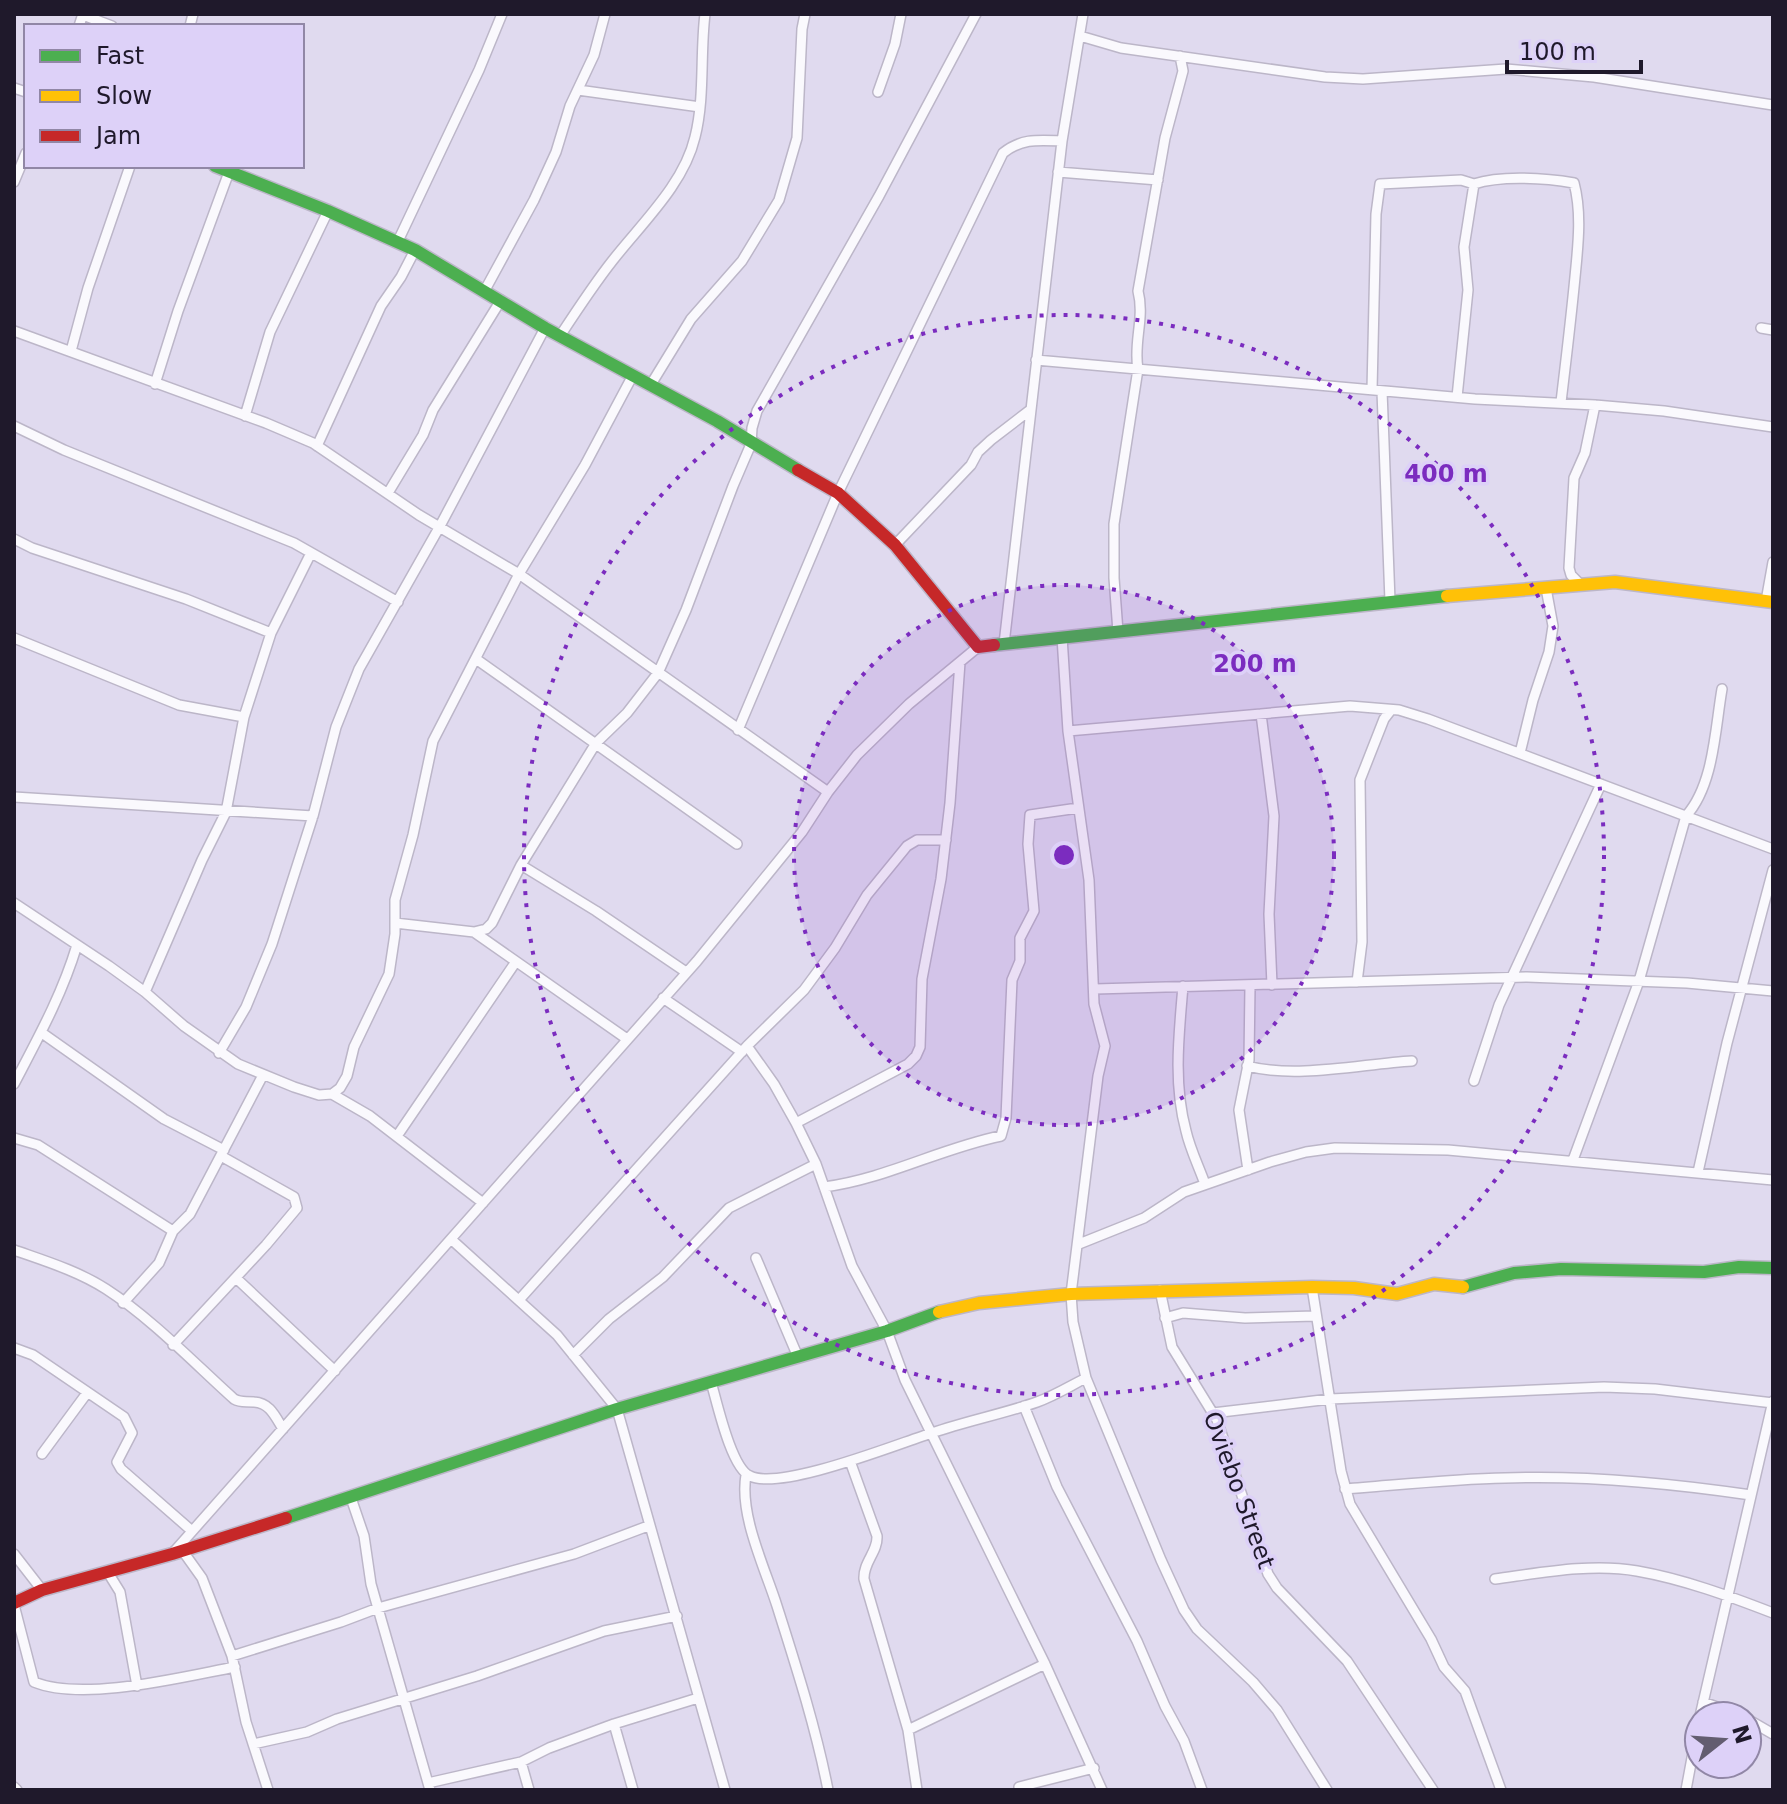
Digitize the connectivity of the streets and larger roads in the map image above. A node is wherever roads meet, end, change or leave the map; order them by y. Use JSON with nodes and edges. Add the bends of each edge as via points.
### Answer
{"nodes":[{"id":1,"x":502,"y":14,"type":"edge"},
{"id":2,"x":605,"y":14,"type":"edge"},
{"id":3,"x":705,"y":14,"type":"edge"},
{"id":4,"x":805,"y":14,"type":"edge"},
{"id":5,"x":901,"y":14,"type":"edge"},
{"id":6,"x":976,"y":14,"type":"edge"},
{"id":7,"x":1083,"y":14,"type":"edge"},
{"id":8,"x":83,"y":15,"type":"edge"},
{"id":9,"x":107,"y":24,"type":"edge"},
{"id":10,"x":1080,"y":36,"type":"junction"},
{"id":11,"x":1180,"y":56,"type":"junction"},
{"id":12,"x":578,"y":90,"type":"junction"},
{"id":13,"x":878,"y":92,"type":"dead end"},
{"id":14,"x":1773,"y":105,"type":"edge"},
{"id":15,"x":700,"y":107,"type":"junction"},
{"id":16,"x":1062,"y":141,"type":"junction"},
{"id":17,"x":24,"y":158,"type":"edge"},
{"id":18,"x":129,"y":168,"type":"edge"},
{"id":19,"x":220,"y":168,"type":"edge"},
{"id":20,"x":229,"y":172,"type":"junction"},
{"id":21,"x":1058,"y":172,"type":"junction"},
{"id":22,"x":1158,"y":180,"type":"junction"},
{"id":23,"x":14,"y":182,"type":"edge"},
{"id":24,"x":1474,"y":184,"type":"junction"},
{"id":25,"x":328,"y":211,"type":"junction"},
{"id":26,"x":398,"y":241,"type":"junction"},
{"id":27,"x":415,"y":250,"type":"junction"},
{"id":28,"x":485,"y":290,"type":"junction"},
{"id":29,"x":501,"y":300,"type":"junction"},
{"id":30,"x":545,"y":328,"type":"junction"},
{"id":31,"x":1761,"y":328,"type":"dead end"},
{"id":32,"x":1773,"y":330,"type":"edge"},
{"id":33,"x":14,"y":331,"type":"edge"},
{"id":34,"x":560,"y":336,"type":"junction"},
{"id":35,"x":71,"y":351,"type":"junction"},
{"id":36,"x":1036,"y":360,"type":"junction"},
{"id":37,"x":1138,"y":369,"type":"junction"},
{"id":38,"x":633,"y":375,"type":"junction"},
{"id":39,"x":155,"y":384,"type":"junction"},
{"id":40,"x":650,"y":386,"type":"junction"},
{"id":41,"x":1377,"y":390,"type":"junction"},
{"id":42,"x":1457,"y":397,"type":"junction"},
{"id":43,"x":1561,"y":402,"type":"junction"},
{"id":44,"x":1595,"y":405,"type":"junction"},
{"id":45,"x":1030,"y":410,"type":"junction"},
{"id":46,"x":245,"y":416,"type":"junction"},
{"id":47,"x":14,"y":426,"type":"edge"},
{"id":48,"x":1773,"y":427,"type":"edge"},
{"id":49,"x":751,"y":444,"type":"junction"},
{"id":50,"x":317,"y":446,"type":"junction"},
{"id":51,"x":388,"y":493,"type":"junction"},
{"id":52,"x":838,"y":493,"type":"junction"},
{"id":53,"x":440,"y":526,"type":"junction"},
{"id":54,"x":14,"y":539,"type":"edge"},
{"id":55,"x":895,"y":545,"type":"junction"},
{"id":56,"x":311,"y":553,"type":"junction"},
{"id":57,"x":1773,"y":562,"type":"edge"},
{"id":58,"x":519,"y":574,"type":"junction"},
{"id":59,"x":1581,"y":585,"type":"junction"},
{"id":60,"x":1546,"y":588,"type":"junction"},
{"id":61,"x":1390,"y":601,"type":"junction"},
{"id":62,"x":398,"y":602,"type":"junction"},
{"id":63,"x":1769,"y":602,"type":"edge"},
{"id":64,"x":1118,"y":632,"type":"junction"},
{"id":65,"x":271,"y":633,"type":"junction"},
{"id":66,"x":1062,"y":637,"type":"junction"},
{"id":67,"x":14,"y":638,"type":"edge"},
{"id":68,"x":1004,"y":644,"type":"junction"},
{"id":69,"x":978,"y":647,"type":"junction"},
{"id":70,"x":476,"y":659,"type":"junction"},
{"id":71,"x":960,"y":662,"type":"junction"},
{"id":72,"x":658,"y":673,"type":"junction"},
{"id":73,"x":1722,"y":689,"type":"dead end"},
{"id":74,"x":1391,"y":710,"type":"junction"},
{"id":75,"x":1261,"y":714,"type":"junction"},
{"id":76,"x":244,"y":717,"type":"junction"},
{"id":77,"x":738,"y":730,"type":"junction"},
{"id":78,"x":1068,"y":731,"type":"junction"},
{"id":79,"x":596,"y":743,"type":"junction"},
{"id":80,"x":1520,"y":753,"type":"junction"},
{"id":81,"x":1601,"y":784,"type":"junction"},
{"id":82,"x":828,"y":792,"type":"junction"},
{"id":83,"x":14,"y":797,"type":"edge"},
{"id":84,"x":1078,"y":808,"type":"junction"},
{"id":85,"x":226,"y":812,"type":"junction"},
{"id":86,"x":313,"y":816,"type":"junction"},
{"id":87,"x":1686,"y":816,"type":"junction"},
{"id":88,"x":946,"y":840,"type":"junction"},
{"id":89,"x":737,"y":844,"type":"dead end"},
{"id":90,"x":1773,"y":848,"type":"edge"},
{"id":91,"x":521,"y":865,"type":"junction"},
{"id":92,"x":1773,"y":870,"type":"edge"},
{"id":93,"x":14,"y":903,"type":"edge"},
{"id":94,"x":395,"y":923,"type":"junction"},
{"id":95,"x":474,"y":932,"type":"junction"},
{"id":96,"x":77,"y":945,"type":"junction"},
{"id":97,"x":515,"y":963,"type":"junction"},
{"id":98,"x":686,"y":972,"type":"junction"},
{"id":99,"x":1511,"y":978,"type":"junction"},
{"id":100,"x":1639,"y":981,"type":"junction"},
{"id":101,"x":1357,"y":982,"type":"junction"},
{"id":102,"x":1272,"y":985,"type":"junction"},
{"id":103,"x":1183,"y":986,"type":"junction"},
{"id":104,"x":1250,"y":986,"type":"junction"},
{"id":105,"x":1742,"y":988,"type":"junction"},
{"id":106,"x":1095,"y":989,"type":"junction"},
{"id":107,"x":1773,"y":991,"type":"edge"},
{"id":108,"x":145,"y":992,"type":"junction"},
{"id":109,"x":663,"y":998,"type":"junction"},
{"id":110,"x":42,"y":1033,"type":"junction"},
{"id":111,"x":627,"y":1039,"type":"junction"},
{"id":112,"x":745,"y":1049,"type":"junction"},
{"id":113,"x":219,"y":1053,"type":"junction"},
{"id":114,"x":1412,"y":1061,"type":"dead end"},
{"id":115,"x":1247,"y":1066,"type":"junction"},
{"id":116,"x":263,"y":1075,"type":"junction"},
{"id":117,"x":1474,"y":1081,"type":"dead end"},
{"id":118,"x":14,"y":1084,"type":"edge"},
{"id":119,"x":332,"y":1094,"type":"junction"},
{"id":120,"x":796,"y":1123,"type":"junction"},
{"id":121,"x":397,"y":1136,"type":"junction"},
{"id":122,"x":14,"y":1138,"type":"edge"},
{"id":123,"x":223,"y":1153,"type":"junction"},
{"id":124,"x":1573,"y":1160,"type":"junction"},
{"id":125,"x":816,"y":1164,"type":"junction"},
{"id":126,"x":1248,"y":1170,"type":"junction"},
{"id":127,"x":1698,"y":1172,"type":"junction"},
{"id":128,"x":1773,"y":1180,"type":"edge"},
{"id":129,"x":1205,"y":1184,"type":"junction"},
{"id":130,"x":824,"y":1187,"type":"junction"},
{"id":131,"x":483,"y":1203,"type":"junction"},
{"id":132,"x":173,"y":1231,"type":"junction"},
{"id":133,"x":452,"y":1240,"type":"junction"},
{"id":134,"x":1079,"y":1244,"type":"junction"},
{"id":135,"x":14,"y":1250,"type":"edge"},
{"id":136,"x":756,"y":1258,"type":"dead end"},
{"id":137,"x":1773,"y":1268,"type":"edge"},
{"id":138,"x":236,"y":1278,"type":"junction"},
{"id":139,"x":1312,"y":1287,"type":"junction"},
{"id":140,"x":1160,"y":1290,"type":"junction"},
{"id":141,"x":1071,"y":1294,"type":"junction"},
{"id":142,"x":519,"y":1300,"type":"junction"},
{"id":143,"x":123,"y":1303,"type":"junction"},
{"id":144,"x":1315,"y":1316,"type":"junction"},
{"id":145,"x":1165,"y":1318,"type":"junction"},
{"id":146,"x":887,"y":1331,"type":"junction"},
{"id":147,"x":173,"y":1345,"type":"junction"},
{"id":148,"x":14,"y":1348,"type":"edge"},
{"id":149,"x":573,"y":1355,"type":"junction"},
{"id":150,"x":798,"y":1357,"type":"junction"},
{"id":151,"x":335,"y":1371,"type":"junction"},
{"id":152,"x":1086,"y":1378,"type":"junction"},
{"id":153,"x":711,"y":1382,"type":"junction"},
{"id":154,"x":87,"y":1393,"type":"junction"},
{"id":155,"x":1330,"y":1399,"type":"junction"},
{"id":156,"x":1773,"y":1402,"type":"edge"},
{"id":157,"x":1024,"y":1406,"type":"junction"},
{"id":158,"x":617,"y":1409,"type":"junction"},
{"id":159,"x":1213,"y":1413,"type":"junction"},
{"id":160,"x":283,"y":1429,"type":"junction"},
{"id":161,"x":932,"y":1433,"type":"junction"},
{"id":162,"x":42,"y":1454,"type":"dead end"},
{"id":163,"x":850,"y":1461,"type":"junction"},
{"id":164,"x":746,"y":1475,"type":"junction"},
{"id":165,"x":1345,"y":1489,"type":"junction"},
{"id":166,"x":1751,"y":1495,"type":"junction"},
{"id":167,"x":351,"y":1498,"type":"junction"},
{"id":168,"x":648,"y":1526,"type":"junction"},
{"id":169,"x":192,"y":1531,"type":"junction"},
{"id":170,"x":177,"y":1552,"type":"junction"},
{"id":171,"x":14,"y":1554,"type":"edge"},
{"id":172,"x":107,"y":1571,"type":"junction"},
{"id":173,"x":1495,"y":1579,"type":"dead end"},
{"id":174,"x":42,"y":1590,"type":"junction"},
{"id":175,"x":1728,"y":1595,"type":"junction"},
{"id":176,"x":14,"y":1604,"type":"edge"},
{"id":177,"x":378,"y":1608,"type":"junction"},
{"id":178,"x":1773,"y":1613,"type":"edge"},
{"id":179,"x":677,"y":1616,"type":"junction"},
{"id":180,"x":232,"y":1656,"type":"junction"},
{"id":181,"x":1045,"y":1664,"type":"junction"},
{"id":182,"x":235,"y":1667,"type":"junction"},
{"id":183,"x":137,"y":1686,"type":"junction"},
{"id":184,"x":403,"y":1697,"type":"junction"},
{"id":185,"x":698,"y":1698,"type":"junction"},
{"id":186,"x":1703,"y":1700,"type":"edge"},
{"id":187,"x":614,"y":1724,"type":"junction"},
{"id":188,"x":908,"y":1730,"type":"junction"},
{"id":189,"x":253,"y":1744,"type":"junction"},
{"id":190,"x":521,"y":1762,"type":"junction"},
{"id":191,"x":1094,"y":1768,"type":"junction"},
{"id":192,"x":429,"y":1786,"type":"edge"},
{"id":193,"x":1019,"y":1787,"type":"dead end"},
{"id":194,"x":268,"y":1790,"type":"edge"},
{"id":195,"x":529,"y":1790,"type":"edge"},
{"id":196,"x":633,"y":1790,"type":"edge"},
{"id":197,"x":725,"y":1790,"type":"edge"},
{"id":198,"x":828,"y":1790,"type":"edge"},
{"id":199,"x":917,"y":1790,"type":"edge"},
{"id":200,"x":1102,"y":1790,"type":"edge"},
{"id":201,"x":1202,"y":1790,"type":"edge"},
{"id":202,"x":1327,"y":1790,"type":"edge"},
{"id":203,"x":1433,"y":1790,"type":"edge"},
{"id":204,"x":1501,"y":1790,"type":"edge"}],
"edges":[{"from":1,"to":26,"type":"street"},
{"from":2,"to":12,"type":"street"},
{"from":3,"to":15,"type":"street"},
{"from":4,"to":40,"type":"street","via":[[797,138],[779,200],[742,261],[691,319]]},
{"from":5,"to":13,"type":"street"},
{"from":6,"to":49,"type":"street","via":[[757,411]]},
{"from":7,"to":10,"type":"street"},
{"from":8,"to":9,"type":"street"},
{"from":10,"to":11,"type":"street"},
{"from":10,"to":16,"type":"street"},
{"from":11,"to":14,"type":"street","via":[[1363,79],[1506,69]]},
{"from":11,"to":22,"type":"street","via":[[1183,71]]},
{"from":12,"to":15,"type":"street"},
{"from":12,"to":28,"type":"street","via":[[534,200]]},
{"from":15,"to":34,"type":"street","via":[[687,161]]},
{"from":16,"to":21,"type":"street"},
{"from":16,"to":52,"type":"street","via":[[1034,139],[1003,153]]},
{"from":17,"to":23,"type":"street"},
{"from":18,"to":35,"type":"street"},
{"from":19,"to":20,"type":"street"},
{"from":20,"to":25,"type":"street"},
{"from":20,"to":39,"type":"street"},
{"from":21,"to":22,"type":"street"},
{"from":21,"to":36,"type":"street"},
{"from":22,"to":37,"type":"street","via":[[1138,291]]},
{"from":24,"to":41,"type":"street","via":[[1380,184]]},
{"from":24,"to":42,"type":"street","via":[[1464,247],[1468,290]]},
{"from":24,"to":43,"type":"street","via":[[1503,178],[1574,183],[1578,239]]},
{"from":25,"to":26,"type":"street"},
{"from":25,"to":46,"type":"street","via":[[270,332]]},
{"from":26,"to":27,"type":"street"},
{"from":27,"to":28,"type":"street"},
{"from":27,"to":50,"type":"street","via":[[381,306]]},
{"from":28,"to":29,"type":"street"},
{"from":29,"to":30,"type":"street"},
{"from":29,"to":51,"type":"street"},
{"from":30,"to":34,"type":"street"},
{"from":30,"to":53,"type":"street"},
{"from":31,"to":32,"type":"street"},
{"from":33,"to":35,"type":"street"},
{"from":34,"to":38,"type":"street"},
{"from":35,"to":39,"type":"street"},
{"from":36,"to":37,"type":"street"},
{"from":36,"to":45,"type":"street"},
{"from":37,"to":41,"type":"street"},
{"from":37,"to":64,"type":"street","via":[[1114,524]]},
{"from":38,"to":40,"type":"street"},
{"from":38,"to":58,"type":"street"},
{"from":39,"to":46,"type":"street"},
{"from":40,"to":49,"type":"street"},
{"from":41,"to":42,"type":"street"},
{"from":41,"to":61,"type":"street"},
{"from":42,"to":43,"type":"street"},
{"from":43,"to":44,"type":"street"},
{"from":44,"to":48,"type":"street"},
{"from":44,"to":59,"type":"street","via":[[1574,478],[1569,568]]},
{"from":45,"to":55,"type":"street","via":[[978,452]]},
{"from":45,"to":68,"type":"street"},
{"from":46,"to":50,"type":"street"},
{"from":47,"to":56,"type":"street"},
{"from":49,"to":52,"type":"street"},
{"from":49,"to":72,"type":"street"},
{"from":50,"to":51,"type":"street"},
{"from":51,"to":53,"type":"street"},
{"from":52,"to":55,"type":"street"},
{"from":52,"to":77,"type":"street"},
{"from":53,"to":58,"type":"street"},
{"from":53,"to":62,"type":"street"},
{"from":54,"to":65,"type":"street"},
{"from":55,"to":69,"type":"street"},
{"from":56,"to":62,"type":"street"},
{"from":56,"to":65,"type":"street"},
{"from":57,"to":63,"type":"street"},
{"from":58,"to":70,"type":"street"},
{"from":58,"to":72,"type":"street"},
{"from":59,"to":60,"type":"street"},
{"from":59,"to":63,"type":"street","via":[[1615,582]]},
{"from":60,"to":61,"type":"street"},
{"from":60,"to":80,"type":"street","via":[[1553,626],[1549,652]]},
{"from":61,"to":64,"type":"street"},
{"from":62,"to":86,"type":"street","via":[[359,669],[336,727]]},
{"from":64,"to":66,"type":"street"},
{"from":65,"to":76,"type":"street"},
{"from":66,"to":68,"type":"street"},
{"from":66,"to":78,"type":"street"},
{"from":67,"to":76,"type":"street","via":[[179,705]]},
{"from":68,"to":69,"type":"street"},
{"from":69,"to":71,"type":"street"},
{"from":70,"to":79,"type":"street"},
{"from":70,"to":94,"type":"street","via":[[433,741],[395,900]]},
{"from":71,"to":82,"type":"street","via":[[857,755]]},
{"from":71,"to":88,"type":"street"},
{"from":72,"to":77,"type":"street"},
{"from":72,"to":79,"type":"street"},
{"from":73,"to":87,"type":"street","via":[[1705,779]]},
{"from":74,"to":75,"type":"street","via":[[1350,706]]},
{"from":74,"to":80,"type":"street"},
{"from":74,"to":101,"type":"street","via":[[1360,780],[1362,942]]},
{"from":75,"to":78,"type":"street"},
{"from":75,"to":102,"type":"street","via":[[1274,825]]},
{"from":76,"to":85,"type":"street"},
{"from":77,"to":82,"type":"street"},
{"from":78,"to":84,"type":"street"},
{"from":79,"to":89,"type":"street"},
{"from":79,"to":91,"type":"street"},
{"from":80,"to":81,"type":"street"},
{"from":81,"to":87,"type":"street"},
{"from":81,"to":99,"type":"street"},
{"from":82,"to":98,"type":"street","via":[[802,832]]},
{"from":83,"to":85,"type":"street"},
{"from":84,"to":106,"type":"street","via":[[1089,880]]},
{"from":84,"to":130,"type":"street","via":[[1030,815],[1034,911],[1020,938],[1020,961],[1012,980],[1001,1136],[850,1184]]},
{"from":85,"to":86,"type":"street"},
{"from":85,"to":108,"type":"street"},
{"from":86,"to":113,"type":"street","via":[[272,944],[246,1007]]},
{"from":87,"to":90,"type":"street"},
{"from":87,"to":100,"type":"street"},
{"from":88,"to":112,"type":"street","via":[[917,840],[907,846],[867,895],[804,990]]},
{"from":88,"to":120,"type":"street","via":[[922,979],[916,1056]]},
{"from":91,"to":95,"type":"street","via":[[492,923]]},
{"from":91,"to":98,"type":"street"},
{"from":92,"to":105,"type":"street"},
{"from":93,"to":96,"type":"street"},
{"from":94,"to":95,"type":"street"},
{"from":94,"to":119,"type":"street","via":[[389,974],[354,1047],[347,1076]]},
{"from":95,"to":97,"type":"street"},
{"from":96,"to":108,"type":"street"},
{"from":96,"to":110,"type":"street"},
{"from":97,"to":111,"type":"street"},
{"from":97,"to":121,"type":"street"},
{"from":98,"to":109,"type":"street"},
{"from":99,"to":100,"type":"street"},
{"from":99,"to":101,"type":"street"},
{"from":99,"to":117,"type":"street"},
{"from":100,"to":105,"type":"street"},
{"from":100,"to":124,"type":"street"},
{"from":101,"to":102,"type":"street"},
{"from":102,"to":104,"type":"street"},
{"from":103,"to":104,"type":"street"},
{"from":103,"to":106,"type":"street"},
{"from":103,"to":129,"type":"street","via":[[1179,1094],[1185,1131]]},
{"from":104,"to":115,"type":"street"},
{"from":105,"to":107,"type":"street"},
{"from":105,"to":127,"type":"street"},
{"from":106,"to":134,"type":"street","via":[[1105,1046]]},
{"from":108,"to":113,"type":"street"},
{"from":109,"to":111,"type":"street"},
{"from":109,"to":112,"type":"street"},
{"from":110,"to":118,"type":"street"},
{"from":110,"to":123,"type":"street","via":[[164,1119]]},
{"from":111,"to":131,"type":"street"},
{"from":112,"to":120,"type":"street","via":[[774,1084]]},
{"from":112,"to":142,"type":"street"},
{"from":113,"to":116,"type":"street"},
{"from":114,"to":115,"type":"street","via":[[1292,1071]]},
{"from":115,"to":126,"type":"street","via":[[1239,1110]]},
{"from":116,"to":119,"type":"street","via":[[319,1095]]},
{"from":116,"to":123,"type":"street"},
{"from":119,"to":121,"type":"street"},
{"from":120,"to":125,"type":"street"},
{"from":121,"to":131,"type":"street"},
{"from":122,"to":132,"type":"street","via":[[38,1145]]},
{"from":123,"to":132,"type":"street","via":[[190,1214]]},
{"from":123,"to":138,"type":"street","via":[[297,1203]]},
{"from":124,"to":126,"type":"street","via":[[1399,1147],[1335,1148]]},
{"from":124,"to":127,"type":"street"},
{"from":125,"to":130,"type":"street"},
{"from":125,"to":149,"type":"street","via":[[729,1208],[663,1277]]},
{"from":126,"to":129,"type":"street"},
{"from":127,"to":128,"type":"street"},
{"from":129,"to":134,"type":"street","via":[[1144,1218]]},
{"from":130,"to":146,"type":"street","via":[[852,1266]]},
{"from":131,"to":133,"type":"street"},
{"from":132,"to":143,"type":"street","via":[[159,1263]]},
{"from":133,"to":142,"type":"street"},
{"from":133,"to":151,"type":"street"},
{"from":134,"to":141,"type":"street"},
{"from":135,"to":143,"type":"street","via":[[105,1289]]},
{"from":136,"to":150,"type":"street"},
{"from":137,"to":139,"type":"street","via":[[1561,1269],[1514,1273],[1467,1287],[1434,1284],[1397,1294]]},
{"from":138,"to":147,"type":"street"},
{"from":138,"to":151,"type":"street"},
{"from":139,"to":140,"type":"street"},
{"from":139,"to":144,"type":"street"},
{"from":140,"to":141,"type":"street"},
{"from":140,"to":145,"type":"street","name":"Oviebo Street"},
{"from":141,"to":146,"type":"street","via":[[979,1303]]},
{"from":141,"to":152,"type":"street"},
{"from":142,"to":149,"type":"street"},
{"from":143,"to":147,"type":"street"},
{"from":144,"to":145,"type":"street","via":[[1183,1313]]},
{"from":144,"to":155,"type":"street"},
{"from":145,"to":159,"type":"street","name":"Oviebo Street","via":[[1172,1347]]},
{"from":146,"to":150,"type":"street"},
{"from":146,"to":161,"type":"street"},
{"from":147,"to":160,"type":"street","via":[[234,1399],[270,1408]]},
{"from":148,"to":154,"type":"street","via":[[33,1355]]},
{"from":149,"to":158,"type":"street"},
{"from":150,"to":153,"type":"street"},
{"from":151,"to":160,"type":"street"},
{"from":152,"to":157,"type":"street"},
{"from":152,"to":202,"type":"street","via":[[1184,1610],[1277,1710]]},
{"from":153,"to":158,"type":"street"},
{"from":153,"to":164,"type":"street","via":[[724,1428]]},
{"from":154,"to":162,"type":"street"},
{"from":154,"to":169,"type":"street","via":[[131,1426],[117,1462],[121,1469]]},
{"from":155,"to":156,"type":"street","via":[[1604,1387]]},
{"from":155,"to":159,"type":"street"},
{"from":155,"to":165,"type":"street"},
{"from":156,"to":166,"type":"street"},
{"from":157,"to":161,"type":"street"},
{"from":157,"to":201,"type":"street","via":[[1057,1487],[1184,1741]]},
{"from":158,"to":167,"type":"street"},
{"from":158,"to":168,"type":"street"},
{"from":159,"to":203,"type":"street","name":"Oviebo Street","via":[[1268,1574],[1347,1661]]},
{"from":160,"to":169,"type":"street"},
{"from":161,"to":163,"type":"street"},
{"from":161,"to":181,"type":"street"},
{"from":163,"to":164,"type":"street","via":[[781,1478]]},
{"from":163,"to":188,"type":"street","via":[[877,1536],[864,1579]]},
{"from":164,"to":198,"type":"street","via":[[750,1522]]},
{"from":165,"to":166,"type":"street","via":[[1507,1477],[1584,1478]]},
{"from":165,"to":204,"type":"street","via":[[1444,1667],[1465,1691]]},
{"from":166,"to":175,"type":"street"},
{"from":167,"to":170,"type":"street"},
{"from":167,"to":177,"type":"street"},
{"from":168,"to":177,"type":"street","via":[[548,1562]]},
{"from":168,"to":179,"type":"street"},
{"from":169,"to":170,"type":"street"},
{"from":170,"to":172,"type":"street"},
{"from":170,"to":180,"type":"street","via":[[202,1578]]},
{"from":171,"to":174,"type":"street"},
{"from":172,"to":174,"type":"street"},
{"from":172,"to":183,"type":"street","via":[[120,1592]]},
{"from":173,"to":175,"type":"street","via":[[1614,1569]]},
{"from":174,"to":176,"type":"street"},
{"from":175,"to":178,"type":"street"},
{"from":175,"to":186,"type":"street"},
{"from":176,"to":183,"type":"street","via":[[34,1682],[48,1688]]},
{"from":177,"to":180,"type":"street"},
{"from":177,"to":184,"type":"street"},
{"from":179,"to":184,"type":"street","via":[[604,1631]]},
{"from":179,"to":185,"type":"street"},
{"from":180,"to":182,"type":"street"},
{"from":181,"to":188,"type":"street"},
{"from":181,"to":191,"type":"street"},
{"from":182,"to":183,"type":"street"},
{"from":182,"to":189,"type":"street"},
{"from":184,"to":189,"type":"street","via":[[307,1732]]},
{"from":184,"to":192,"type":"street"},
{"from":185,"to":187,"type":"street"},
{"from":185,"to":197,"type":"street"},
{"from":187,"to":190,"type":"street"},
{"from":187,"to":196,"type":"street"},
{"from":188,"to":199,"type":"street"},
{"from":189,"to":194,"type":"street"},
{"from":190,"to":192,"type":"street"},
{"from":190,"to":195,"type":"street"},
{"from":191,"to":193,"type":"street"},
{"from":191,"to":200,"type":"street"}]}
